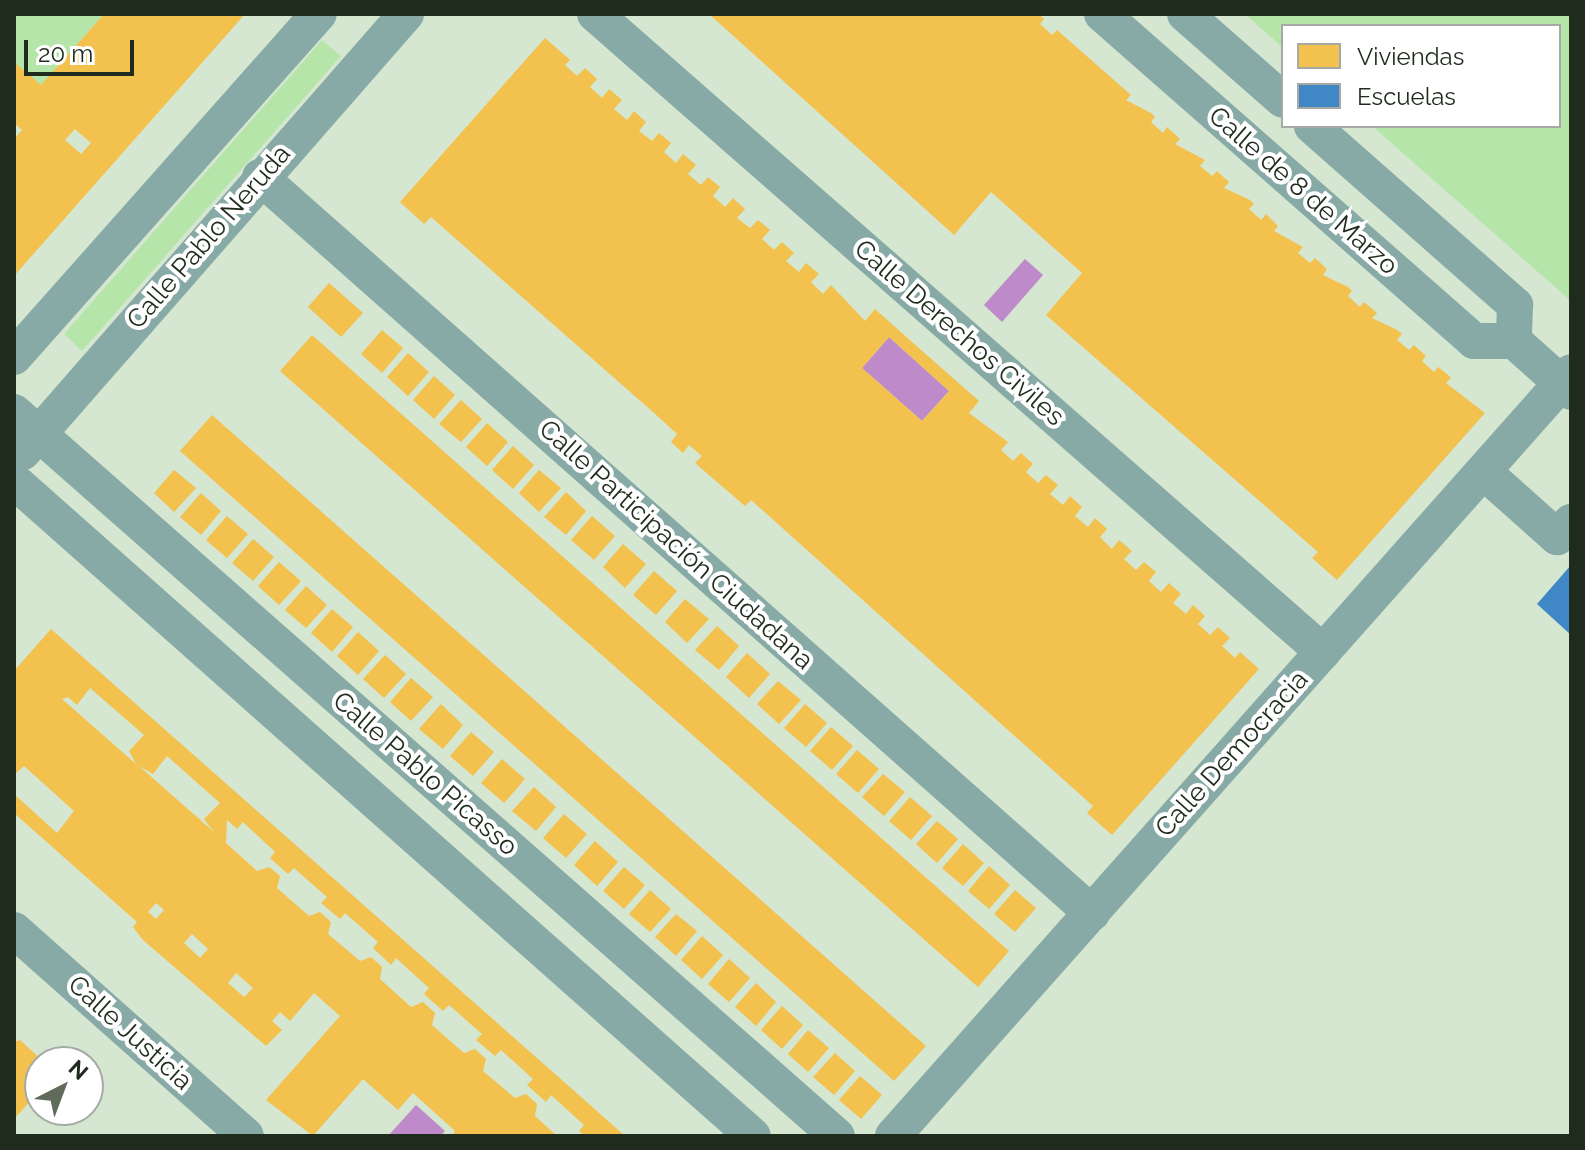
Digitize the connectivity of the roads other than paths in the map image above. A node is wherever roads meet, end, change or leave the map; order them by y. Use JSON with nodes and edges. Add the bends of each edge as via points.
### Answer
{"nodes":[{"id":1,"x":319,"y":14,"type":"edge"},
{"id":2,"x":406,"y":14,"type":"edge"},
{"id":3,"x":595,"y":14,"type":"edge"},
{"id":4,"x":1102,"y":14,"type":"edge"},
{"id":5,"x":1185,"y":14,"type":"edge"},
{"id":6,"x":1281,"y":98,"type":"edge"},
{"id":7,"x":1314,"y":128,"type":"edge"},
{"id":8,"x":260,"y":177,"type":"junction"},
{"id":9,"x":1514,"y":341,"type":"junction"},
{"id":10,"x":14,"y":357,"type":"edge"},
{"id":11,"x":1568,"y":382,"type":"edge"},
{"id":12,"x":26,"y":424,"type":"edge"},
{"id":13,"x":14,"y":462,"type":"edge"},
{"id":14,"x":1484,"y":472,"type":"junction"},
{"id":15,"x":14,"y":481,"type":"edge"},
{"id":16,"x":1571,"y":522,"type":"edge"},
{"id":17,"x":1323,"y":652,"type":"junction"},
{"id":18,"x":1092,"y":913,"type":"junction"},
{"id":19,"x":14,"y":930,"type":"edge"},
{"id":20,"x":246,"y":1136,"type":"edge"},
{"id":21,"x":753,"y":1136,"type":"edge"},
{"id":22,"x":837,"y":1136,"type":"edge"},
{"id":23,"x":893,"y":1136,"type":"edge"}],
"edges":[{"from":1,"to":10,"type":"street"},
{"from":2,"to":8,"type":"street","name":"Calle Pablo Neruda"},
{"from":3,"to":17,"type":"street","name":"Calle Derechos Civiles"},
{"from":4,"to":9,"type":"street","name":"Calle de 8 de Marzo","via":[[1474,341]]},
{"from":5,"to":6,"type":"street"},
{"from":7,"to":9,"type":"street","name":"Calle de 8 de Marzo","via":[[1515,305]]},
{"from":8,"to":12,"type":"street","name":"Calle Pablo Neruda"},
{"from":8,"to":18,"type":"street","name":"Calle Participación Ciudadana"},
{"from":9,"to":11,"type":"street"},
{"from":11,"to":14,"type":"street","name":"Calle Democracia"},
{"from":12,"to":13,"type":"street","name":"Calle Pablo Neruda"},
{"from":12,"to":22,"type":"street","name":"Calle Pablo Picasso"},
{"from":14,"to":16,"type":"street","via":[[1557,537]]},
{"from":14,"to":17,"type":"street","name":"Calle Democracia"},
{"from":15,"to":21,"type":"street","name":"Calle Pablo Picasso"},
{"from":17,"to":18,"type":"street","name":"Calle Democracia"},
{"from":18,"to":23,"type":"street","name":"Calle Democracia"},
{"from":19,"to":20,"type":"street","name":"Calle Justicia"}]}
